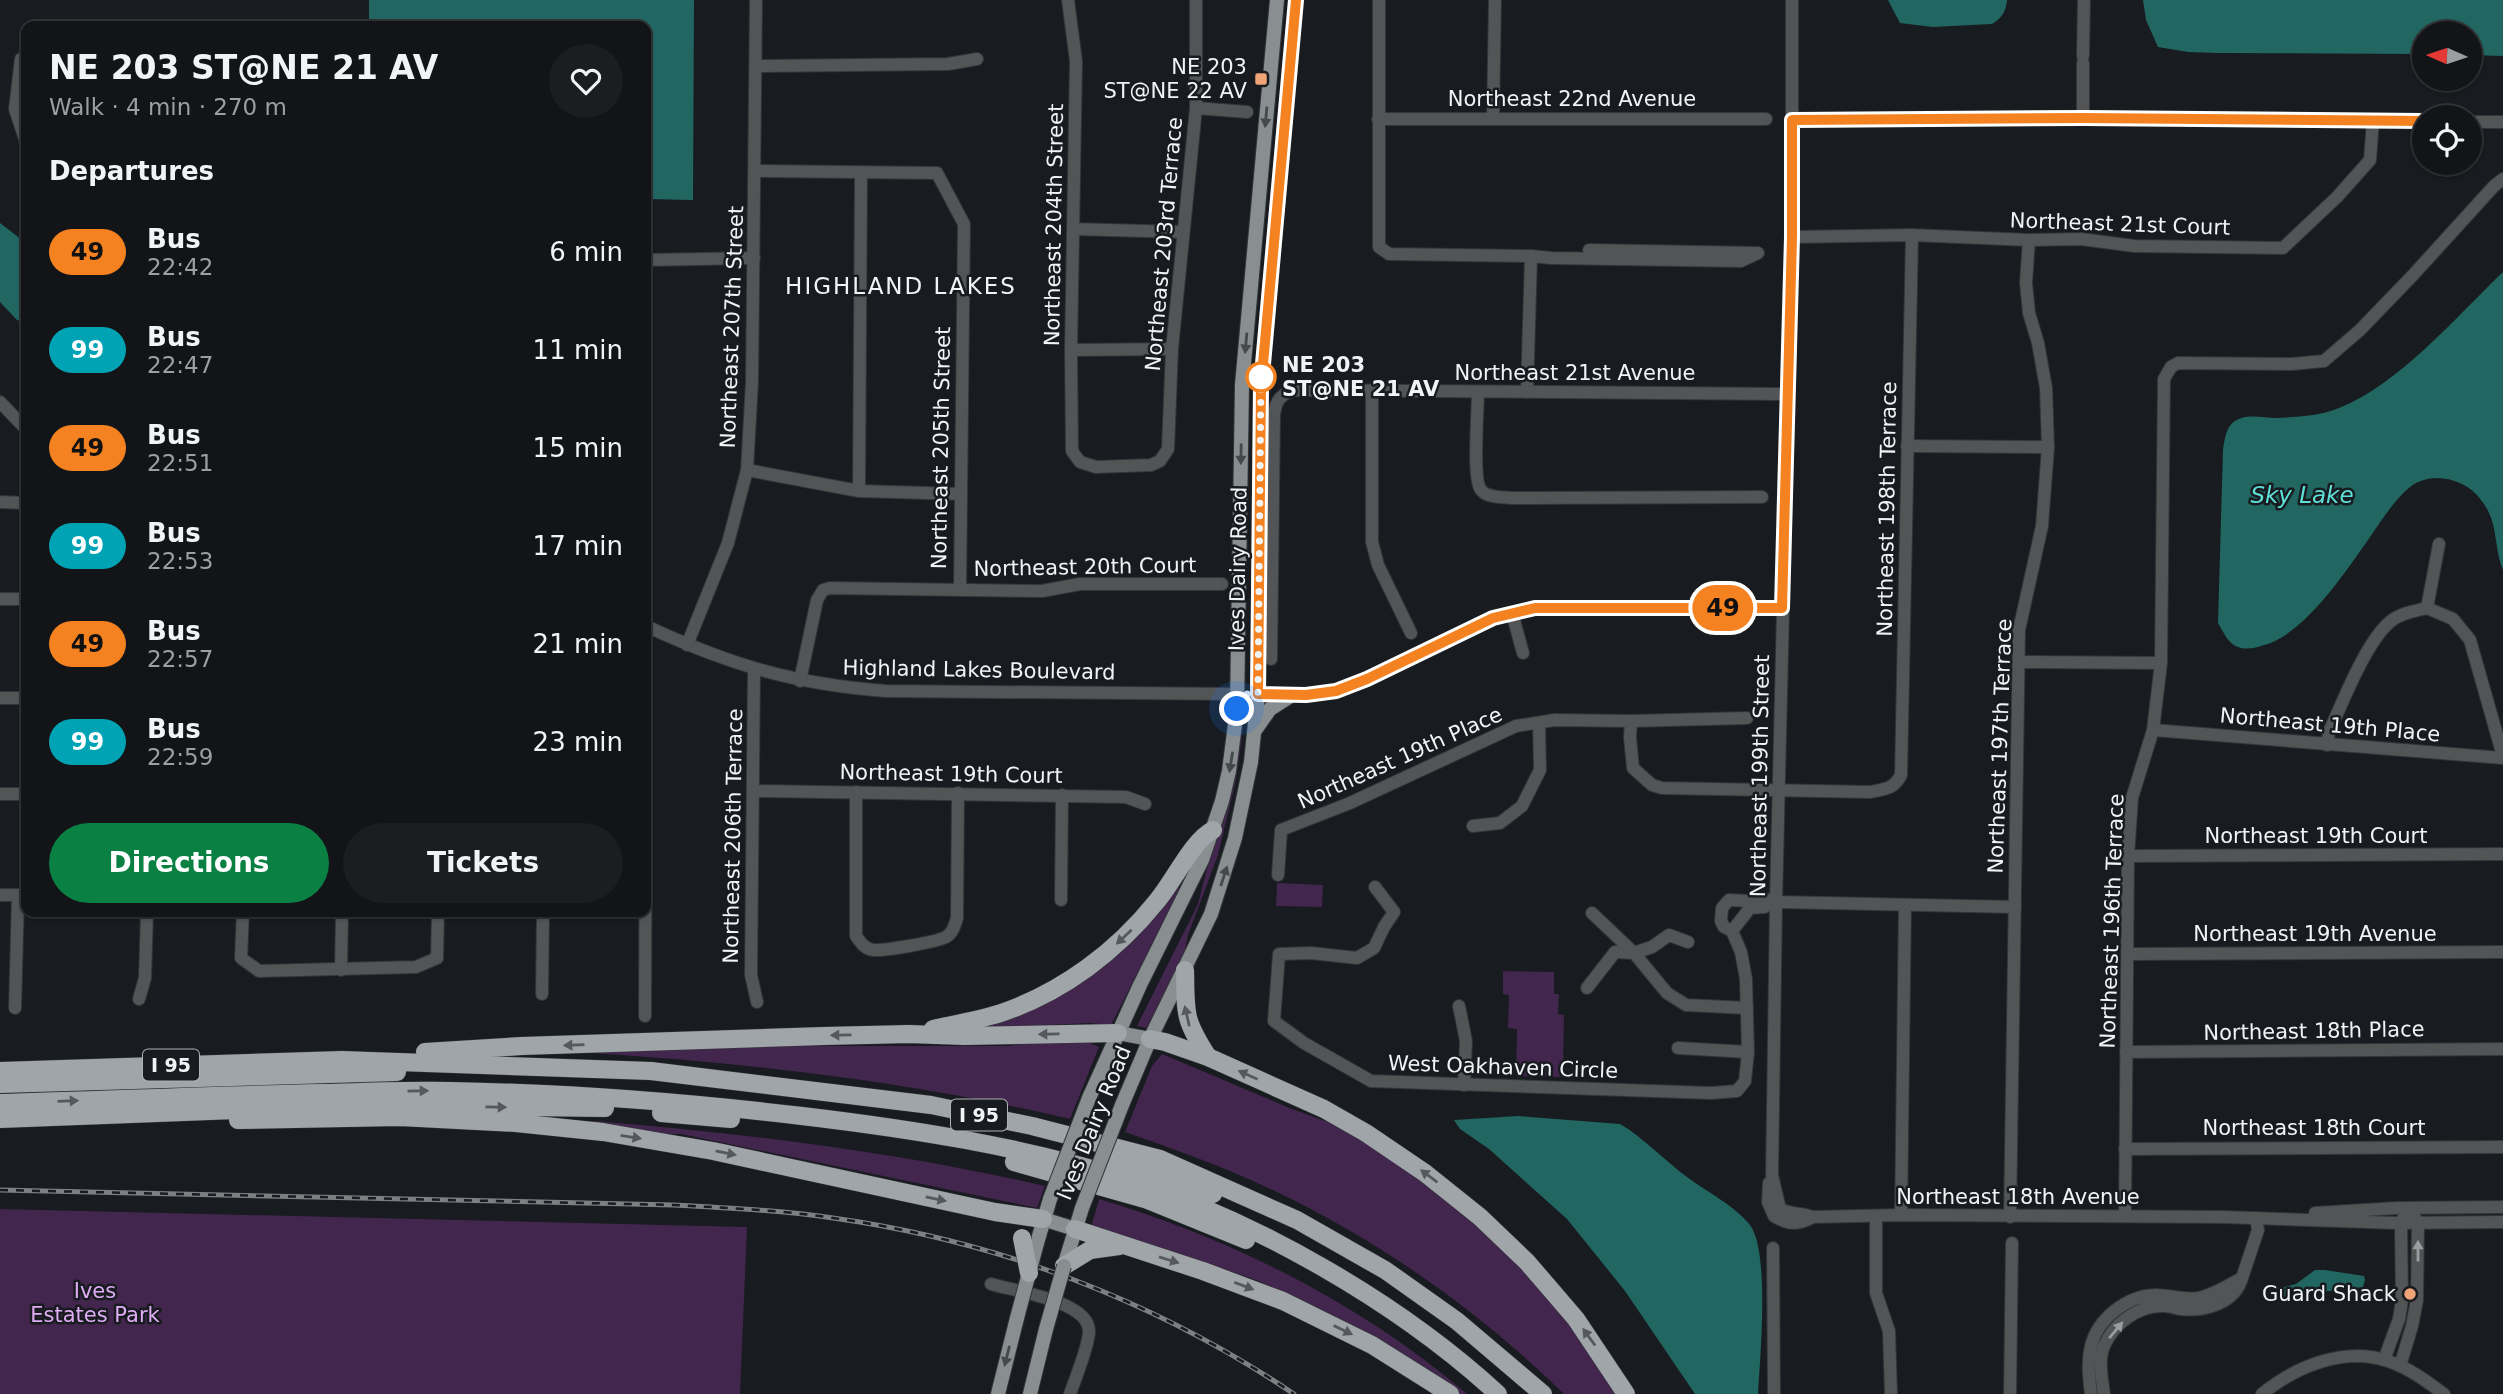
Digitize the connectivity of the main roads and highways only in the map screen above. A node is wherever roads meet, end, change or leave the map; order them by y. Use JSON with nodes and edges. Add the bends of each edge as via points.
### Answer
{"nodes":[{"id":1,"x":1277,"y":0,"type":"edge"},
{"id":2,"x":1296,"y":0,"type":"edge"},
{"id":3,"x":1237,"y":694,"type":"junction"},
{"id":4,"x":1258,"y":694,"type":"junction"},
{"id":5,"x":1293,"y":695,"type":"road end"},
{"id":6,"x":1255,"y":730,"type":"junction"},
{"id":7,"x":1213,"y":830,"type":"junction"},
{"id":8,"x":1185,"y":970,"type":"junction"},
{"id":9,"x":909,"y":1034,"type":"junction"},
{"id":10,"x":1118,"y":1034,"type":"junction"},
{"id":11,"x":1150,"y":1039,"type":"junction"},
{"id":12,"x":1208,"y":1057,"type":"junction"},
{"id":13,"x":342,"y":1060,"type":"junction"},
{"id":14,"x":0,"y":1071,"type":"edge"},
{"id":15,"x":0,"y":1084,"type":"edge"},
{"id":16,"x":0,"y":1103,"type":"edge"},
{"id":17,"x":159,"y":1112,"type":"junction"},
{"id":18,"x":0,"y":1118,"type":"edge"},
{"id":19,"x":995,"y":1212,"type":"junction"},
{"id":20,"x":1043,"y":1219,"type":"junction"},
{"id":21,"x":1075,"y":1229,"type":"junction"},
{"id":22,"x":1030,"y":1241,"type":"junction"},
{"id":23,"x":1126,"y":1246,"type":"junction"},
{"id":24,"x":1072,"y":1258,"type":"junction"},
{"id":25,"x":1029,"y":1273,"type":"joint"},
{"id":26,"x":998,"y":1394,"type":"edge"},
{"id":27,"x":1030,"y":1394,"type":"edge"},
{"id":28,"x":1450,"y":1394,"type":"edge"},
{"id":29,"x":1483,"y":1394,"type":"edge"},
{"id":30,"x":1498,"y":1394,"type":"edge"},
{"id":31,"x":1527,"y":1394,"type":"edge"},
{"id":32,"x":1544,"y":1394,"type":"edge"},
{"id":33,"x":1626,"y":1394,"type":"edge"}],
"edges":[{"from":1,"to":3,"type":"main road","name":"Ives Dairy Road","one_way":true,"via":[[1242,385]]},
{"from":2,"to":4,"type":"main road","name":"Ives Dairy Road","via":[[1261,386]]},
{"from":3,"to":4,"type":"main road"},
{"from":3,"to":7,"type":"main road","name":"Ives Dairy Road","one_way":true,"via":[[1229,771]]},
{"from":4,"to":6,"type":"main road","name":"Ives Dairy Road"},
{"from":5,"to":6,"type":"main road","via":[[1270,709]]},
{"from":8,"to":6,"type":"main road","name":"Ives Dairy Road","one_way":true,"via":[[1211,914],[1232,849]]},
{"from":7,"to":9,"type":"highway","one_way":true,"via":[[1201,836],[1149,912],[1092,965],[1001,1013]]},
{"from":7,"to":10,"type":"main road","name":"Ives Dairy Road"},
{"from":8,"to":11,"type":"main road","name":"Ives Dairy Road"},
{"from":12,"to":8,"type":"highway","one_way":true,"via":[[1185,1013]]},
{"from":10,"to":9,"type":"highway","one_way":true},
{"from":9,"to":13,"type":"highway","one_way":true,"via":[[522,1046]]},
{"from":10,"to":11,"type":"main road"},
{"from":10,"to":20,"type":"main road","name":"Ives Dairy Road","bridge":true},
{"from":11,"to":12,"type":"highway"},
{"from":11,"to":21,"type":"main road","name":"Ives Dairy Road","bridge":true},
{"from":33,"to":12,"type":"highway","one_way":true,"via":[[1556,1294],[1505,1240],[1450,1192],[1351,1124]]},
{"from":13,"to":14,"type":"highway","number":"I 95"},
{"from":13,"to":32,"type":"highway","number":"I 95","via":[[651,1071],[753,1082],[931,1105],[1160,1159],[1297,1220],[1385,1270],[1457,1321]]},
{"from":15,"to":31,"type":"highway","via":[[411,1072],[575,1076],[857,1104],[1034,1137],[1175,1180],[1326,1247],[1426,1311]]},
{"from":16,"to":30,"type":"highway","one_way":true,"via":[[430,1091],[560,1094],[699,1104],[975,1142],[1127,1180],[1220,1215],[1310,1260],[1392,1312]]},
{"from":17,"to":18,"type":"highway","number":"I 95"},
{"from":17,"to":19,"type":"highway","one_way":true,"via":[[206,1120],[400,1117],[590,1131],[713,1151]]},
{"from":17,"to":29,"type":"highway","number":"I 95","one_way":true,"via":[[369,1105],[612,1108],[884,1137],[1004,1159],[1145,1199],[1263,1247],[1351,1295]]},
{"from":19,"to":20,"type":"highway"},
{"from":19,"to":22,"type":"highway"},
{"from":20,"to":21,"type":"main road"},
{"from":20,"to":22,"type":"main road","name":"Ives Dairy Road"},
{"from":21,"to":23,"type":"highway"},
{"from":21,"to":24,"type":"main road","name":"Ives Dairy Road"},
{"from":22,"to":25,"type":"highway","bridge":true},
{"from":23,"to":24,"type":"highway","via":[[1090,1250]]},
{"from":23,"to":28,"type":"highway","one_way":true,"via":[[1283,1301],[1372,1345]]},
{"from":24,"to":27,"type":"main road","name":"Ives Dairy Road","bridge":true,"via":[[1046,1329]]},
{"from":25,"to":26,"type":"main road","one_way":true,"bridge":true}]}
